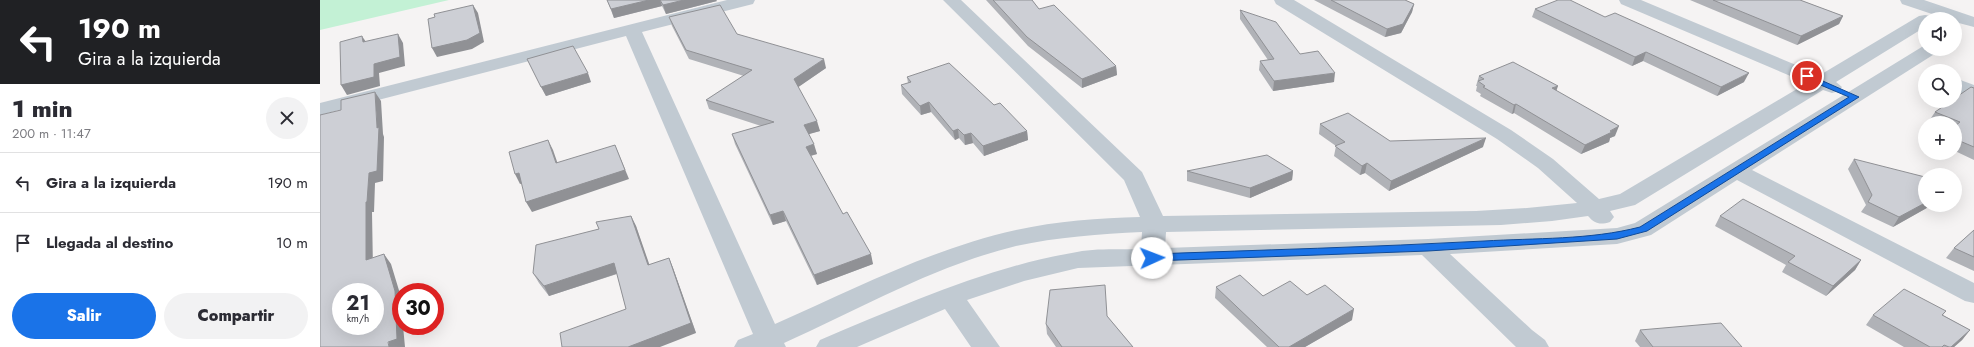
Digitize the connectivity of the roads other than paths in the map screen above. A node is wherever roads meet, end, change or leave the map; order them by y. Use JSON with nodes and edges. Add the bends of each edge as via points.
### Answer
{"nodes":[{"id":1,"x":748,"y":0,"type":"edge"},
{"id":2,"x":951,"y":0,"type":"edge"},
{"id":3,"x":1282,"y":0,"type":"edge"},
{"id":4,"x":1627,"y":0,"type":"edge"},
{"id":5,"x":1908,"y":0,"type":"edge"},
{"id":6,"x":1959,"y":0,"type":"edge"},
{"id":7,"x":1924,"y":12,"type":"edge"},
{"id":8,"x":1939,"y":12,"type":"edge"},
{"id":9,"x":1962,"y":21,"type":"edge"},
{"id":10,"x":1973,"y":22,"type":"edge"},
{"id":11,"x":1918,"y":24,"type":"edge"},
{"id":12,"x":1962,"y":29,"type":"edge"},
{"id":13,"x":632,"y":30,"type":"junction"},
{"id":14,"x":1925,"y":56,"type":"edge"},
{"id":15,"x":1915,"y":69,"type":"edge"},
{"id":16,"x":1821,"y":82,"type":"junction"},
{"id":17,"x":1962,"y":87,"type":"edge"},
{"id":18,"x":1974,"y":92,"type":"edge"},
{"id":19,"x":1855,"y":97,"type":"junction"},
{"id":20,"x":320,"y":109,"type":"edge"},
{"id":21,"x":1736,"y":171,"type":"junction"},
{"id":22,"x":1595,"y":209,"type":"junction"},
{"id":23,"x":1155,"y":224,"type":"junction"},
{"id":24,"x":1617,"y":236,"type":"junction"},
{"id":25,"x":1428,"y":247,"type":"junction"},
{"id":26,"x":1152,"y":258,"type":"junction"},
{"id":27,"x":1974,"y":294,"type":"edge"},
{"id":28,"x":950,"y":296,"type":"junction"},
{"id":29,"x":763,"y":344,"type":"edge"},
{"id":30,"x":830,"y":347,"type":"edge"},
{"id":31,"x":986,"y":347,"type":"edge"},
{"id":32,"x":1536,"y":347,"type":"edge"}],
"edges":[{"from":1,"to":13,"type":"street"},
{"from":2,"to":23,"type":"street","via":[[1134,177]]},
{"from":3,"to":22,"type":"street","via":[[1544,160],[1575,187]]},
{"from":4,"to":16,"type":"street"},
{"from":5,"to":7,"type":"street"},
{"from":6,"to":8,"type":"street"},
{"from":9,"to":10,"type":"street"},
{"from":10,"to":12,"type":"street"},
{"from":11,"to":16,"type":"street"},
{"from":13,"to":20,"type":"street"},
{"from":13,"to":29,"type":"street"},
{"from":14,"to":15,"type":"street"},
{"from":15,"to":19,"type":"street"},
{"from":16,"to":19,"type":"street"},
{"from":16,"to":22,"type":"street","via":[[1627,200]]},
{"from":17,"to":18,"type":"street"},
{"from":19,"to":21,"type":"street"},
{"from":21,"to":24,"type":"street","via":[[1643,229]]},
{"from":21,"to":27,"type":"street"},
{"from":22,"to":23,"type":"street","via":[[1463,218]]},
{"from":22,"to":24,"type":"street"},
{"from":23,"to":26,"type":"street"},
{"from":23,"to":29,"type":"street","via":[[1057,231],[1001,241],[944,260]]},
{"from":24,"to":25,"type":"street"},
{"from":25,"to":26,"type":"street"},
{"from":25,"to":32,"type":"street","via":[[1522,337]]},
{"from":26,"to":28,"type":"street","via":[[1078,260],[1020,273]]},
{"from":28,"to":30,"type":"street"},
{"from":28,"to":31,"type":"street"}]}
